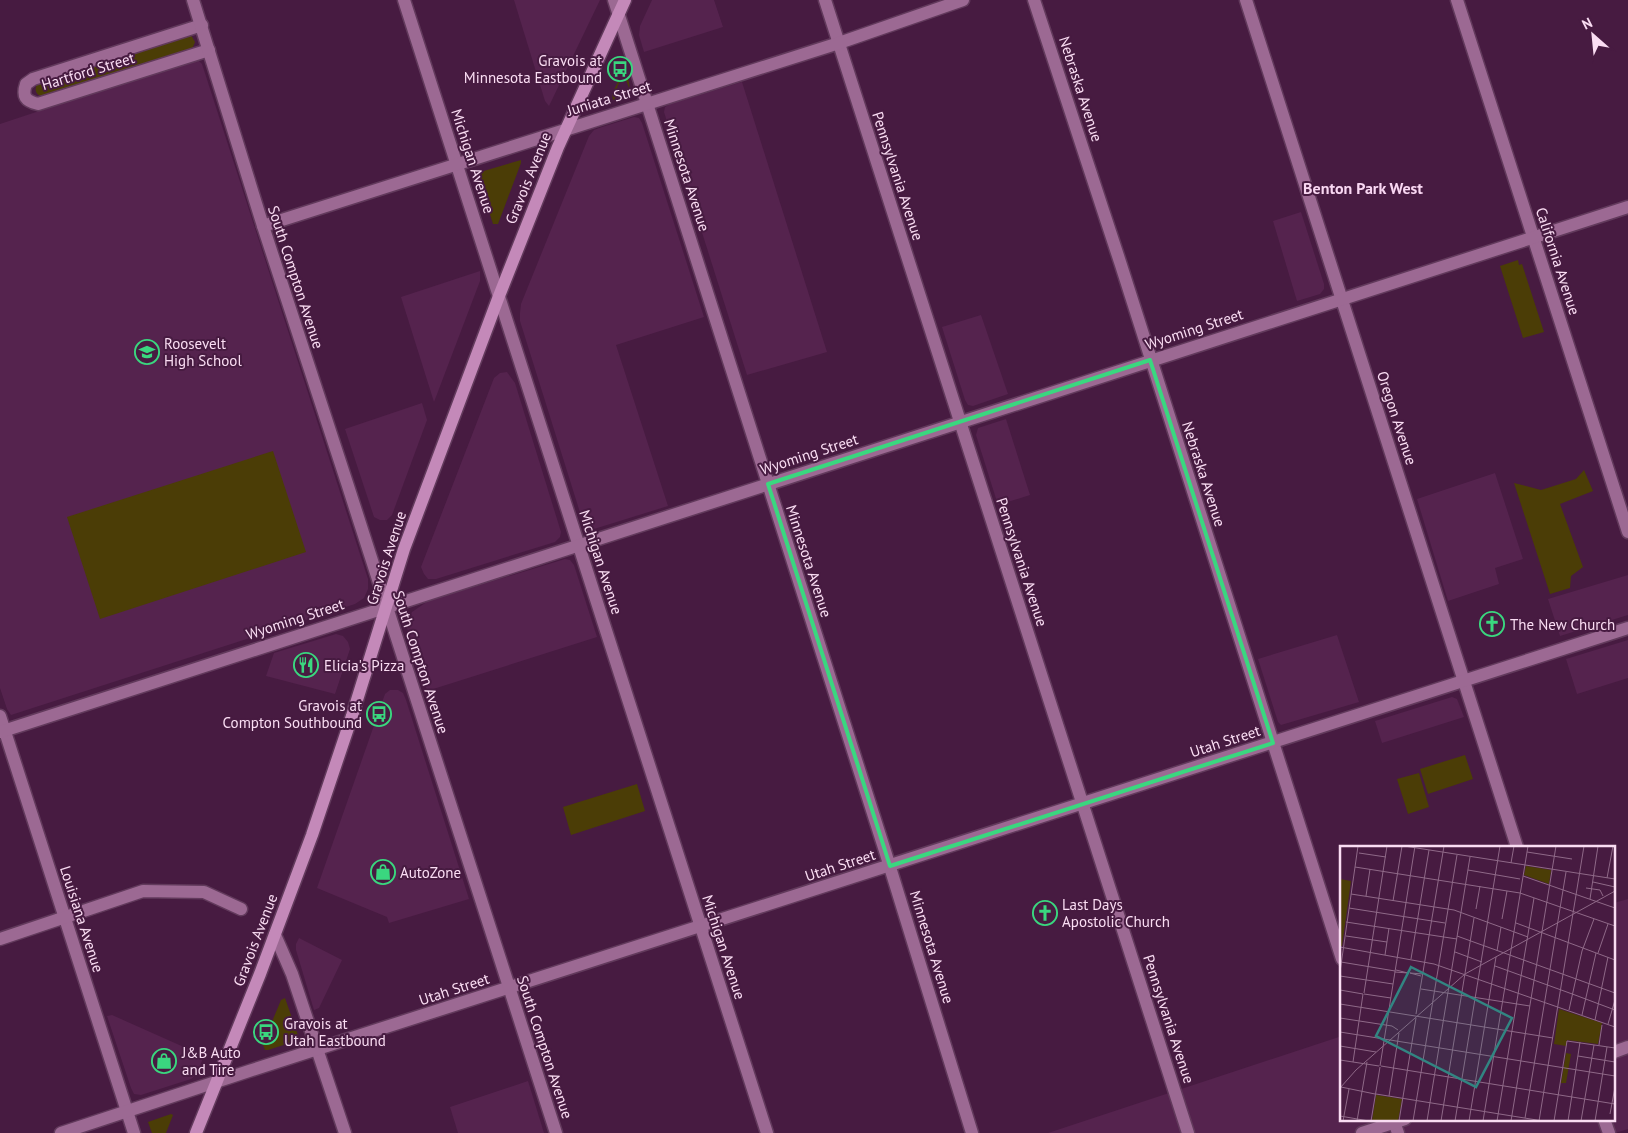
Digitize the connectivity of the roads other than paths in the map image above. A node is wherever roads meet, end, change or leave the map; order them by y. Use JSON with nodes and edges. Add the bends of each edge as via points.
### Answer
{"nodes":[{"id":1,"x":194,"y":0,"type":"edge"},
{"id":2,"x":404,"y":0,"type":"edge"},
{"id":3,"x":614,"y":0,"type":"edge"},
{"id":4,"x":625,"y":0,"type":"edge"},
{"id":5,"x":825,"y":0,"type":"edge"},
{"id":6,"x":963,"y":0,"type":"edge"},
{"id":7,"x":1034,"y":0,"type":"edge"},
{"id":8,"x":1246,"y":0,"type":"edge"},
{"id":9,"x":1457,"y":0,"type":"edge"},
{"id":10,"x":618,"y":14,"type":"junction"},
{"id":11,"x":202,"y":25,"type":"junction"},
{"id":12,"x":839,"y":43,"type":"junction"},
{"id":13,"x":209,"y":50,"type":"junction"},
{"id":14,"x":647,"y":103,"type":"junction"},
{"id":15,"x":566,"y":129,"type":"junction"},
{"id":16,"x":457,"y":165,"type":"junction"},
{"id":17,"x":1628,"y":207,"type":"edge"},
{"id":18,"x":263,"y":226,"type":"junction"},
{"id":19,"x":1534,"y":238,"type":"junction"},
{"id":20,"x":499,"y":296,"type":"junction"},
{"id":21,"x":1342,"y":300,"type":"junction"},
{"id":22,"x":1150,"y":360,"type":"junction"},
{"id":23,"x":960,"y":422,"type":"junction"},
{"id":24,"x":768,"y":484,"type":"junction"},
{"id":25,"x":1628,"y":532,"type":"edge"},
{"id":26,"x":579,"y":545,"type":"junction"},
{"id":27,"x":386,"y":607,"type":"junction"},
{"id":28,"x":1628,"y":628,"type":"edge"},
{"id":29,"x":1464,"y":681,"type":"junction"},
{"id":30,"x":0,"y":716,"type":"edge"},
{"id":31,"x":2,"y":731,"type":"edge"},
{"id":32,"x":1273,"y":742,"type":"junction"},
{"id":33,"x":1083,"y":804,"type":"junction"},
{"id":34,"x":1517,"y":846,"type":"edge"},
{"id":35,"x":890,"y":866,"type":"junction"},
{"id":36,"x":241,"y":908,"type":"dead end"},
{"id":37,"x":65,"y":918,"type":"junction"},
{"id":38,"x":701,"y":927,"type":"junction"},
{"id":39,"x":275,"y":935,"type":"junction"},
{"id":40,"x":0,"y":939,"type":"edge"},
{"id":41,"x":1340,"y":953,"type":"edge"},
{"id":42,"x":510,"y":989,"type":"junction"},
{"id":43,"x":1628,"y":1047,"type":"edge"},
{"id":44,"x":317,"y":1050,"type":"junction"},
{"id":45,"x":1616,"y":1051,"type":"edge"},
{"id":46,"x":217,"y":1082,"type":"junction"},
{"id":47,"x":127,"y":1112,"type":"junction"},
{"id":48,"x":1604,"y":1120,"type":"edge"},
{"id":49,"x":1398,"y":1124,"type":"edge"},
{"id":50,"x":62,"y":1133,"type":"edge"},
{"id":51,"x":134,"y":1133,"type":"edge"},
{"id":52,"x":196,"y":1133,"type":"edge"},
{"id":53,"x":345,"y":1133,"type":"edge"},
{"id":54,"x":556,"y":1133,"type":"edge"},
{"id":55,"x":767,"y":1133,"type":"edge"},
{"id":56,"x":972,"y":1133,"type":"edge"},
{"id":57,"x":1188,"y":1133,"type":"edge"},
{"id":58,"x":1362,"y":1133,"type":"edge"},
{"id":59,"x":1609,"y":1133,"type":"edge"}],
"edges":[{"from":1,"to":11,"type":"street","name":"South Compton Avenue"},
{"from":2,"to":16,"type":"street","name":"Michigan Avenue"},
{"from":3,"to":10,"type":"street","name":"Minnesota Avenue"},
{"from":4,"to":10,"type":"main road","name":"Gravois Avenue"},
{"from":5,"to":12,"type":"street","name":"Pennsylvania Avenue"},
{"from":6,"to":12,"type":"street","name":"Juniata Street"},
{"from":7,"to":22,"type":"street","name":"Nebraska Avenue"},
{"from":8,"to":21,"type":"street","name":"Oregon Avenue"},
{"from":9,"to":19,"type":"street","name":"California Avenue"},
{"from":10,"to":14,"type":"street","name":"Minnesota Avenue"},
{"from":10,"to":15,"type":"main road","name":"Gravois Avenue"},
{"from":11,"to":13,"type":"street","name":"South Compton Avenue"},
{"from":11,"to":13,"type":"street","name":"Hartford Street","via":[[34,79],[26,84],[25,98],[38,104]]},
{"from":12,"to":14,"type":"street","name":"Juniata Street"},
{"from":12,"to":23,"type":"street","name":"Pennsylvania Avenue"},
{"from":13,"to":18,"type":"street","name":"South Compton Avenue"},
{"from":14,"to":15,"type":"street","name":"Juniata Street"},
{"from":14,"to":24,"type":"street","name":"Minnesota Avenue"},
{"from":15,"to":16,"type":"street","name":"Juniata Street"},
{"from":15,"to":20,"type":"main road","name":"Gravois Avenue"},
{"from":16,"to":18,"type":"street","name":"Juniata Street"},
{"from":16,"to":20,"type":"street","name":"Michigan Avenue"},
{"from":17,"to":19,"type":"street","name":"Wyoming Street"},
{"from":18,"to":27,"type":"street","name":"South Compton Avenue"},
{"from":19,"to":21,"type":"street","name":"Wyoming Street"},
{"from":19,"to":25,"type":"street","name":"California Avenue"},
{"from":20,"to":26,"type":"street","name":"Michigan Avenue"},
{"from":20,"to":27,"type":"main road","name":"Gravois Avenue","via":[[404,549]]},
{"from":21,"to":22,"type":"street","name":"Wyoming Street"},
{"from":21,"to":29,"type":"street","name":"Oregon Avenue"},
{"from":22,"to":23,"type":"street","name":"Wyoming Street"},
{"from":22,"to":32,"type":"street","name":"Nebraska Avenue"},
{"from":23,"to":24,"type":"street","name":"Wyoming Street"},
{"from":23,"to":33,"type":"street","name":"Pennsylvania Avenue"},
{"from":24,"to":26,"type":"street","name":"Wyoming Street"},
{"from":24,"to":35,"type":"street","name":"Minnesota Avenue"},
{"from":26,"to":27,"type":"street","name":"Wyoming Street"},
{"from":26,"to":38,"type":"street","name":"Michigan Avenue"},
{"from":27,"to":31,"type":"street","name":"Wyoming Street"},
{"from":27,"to":39,"type":"main road","name":"Gravois Avenue","via":[[336,764]]},
{"from":27,"to":42,"type":"street","name":"South Compton Avenue"},
{"from":28,"to":29,"type":"street","name":"Utah Street"},
{"from":29,"to":32,"type":"street","name":"Utah Street"},
{"from":29,"to":34,"type":"street","name":"Oregon Avenue"},
{"from":30,"to":31,"type":"street","name":"Louisiana Avenue"},
{"from":31,"to":37,"type":"street","name":"Louisiana Avenue"},
{"from":32,"to":33,"type":"street","name":"Utah Street"},
{"from":32,"to":41,"type":"street","name":"Nebraska Avenue"},
{"from":33,"to":35,"type":"street","name":"Utah Street"},
{"from":33,"to":57,"type":"street","name":"Pennsylvania Avenue"},
{"from":35,"to":38,"type":"street","name":"Utah Street"},
{"from":35,"to":56,"type":"street","name":"Minnesota Avenue"},
{"from":36,"to":37,"type":"street","via":[[204,892],[143,891]]},
{"from":37,"to":40,"type":"street"},
{"from":37,"to":47,"type":"street","name":"Louisiana Avenue"},
{"from":38,"to":42,"type":"street","name":"Utah Street"},
{"from":38,"to":55,"type":"street","name":"Michigan Avenue"},
{"from":39,"to":44,"type":"street","via":[[292,974]]},
{"from":39,"to":46,"type":"main road","name":"Gravois Avenue"},
{"from":42,"to":44,"type":"street","name":"Utah Street"},
{"from":42,"to":54,"type":"street","name":"South Compton Avenue"},
{"from":43,"to":45,"type":"street"},
{"from":44,"to":46,"type":"street","name":"Utah Street"},
{"from":44,"to":53,"type":"street"},
{"from":46,"to":47,"type":"street","name":"Utah Street"},
{"from":46,"to":52,"type":"main road","name":"Gravois Avenue"},
{"from":47,"to":50,"type":"street","name":"Utah Street"},
{"from":47,"to":51,"type":"street","name":"Louisiana Avenue"},
{"from":48,"to":59,"type":"street"},
{"from":49,"to":58,"type":"street"}]}
